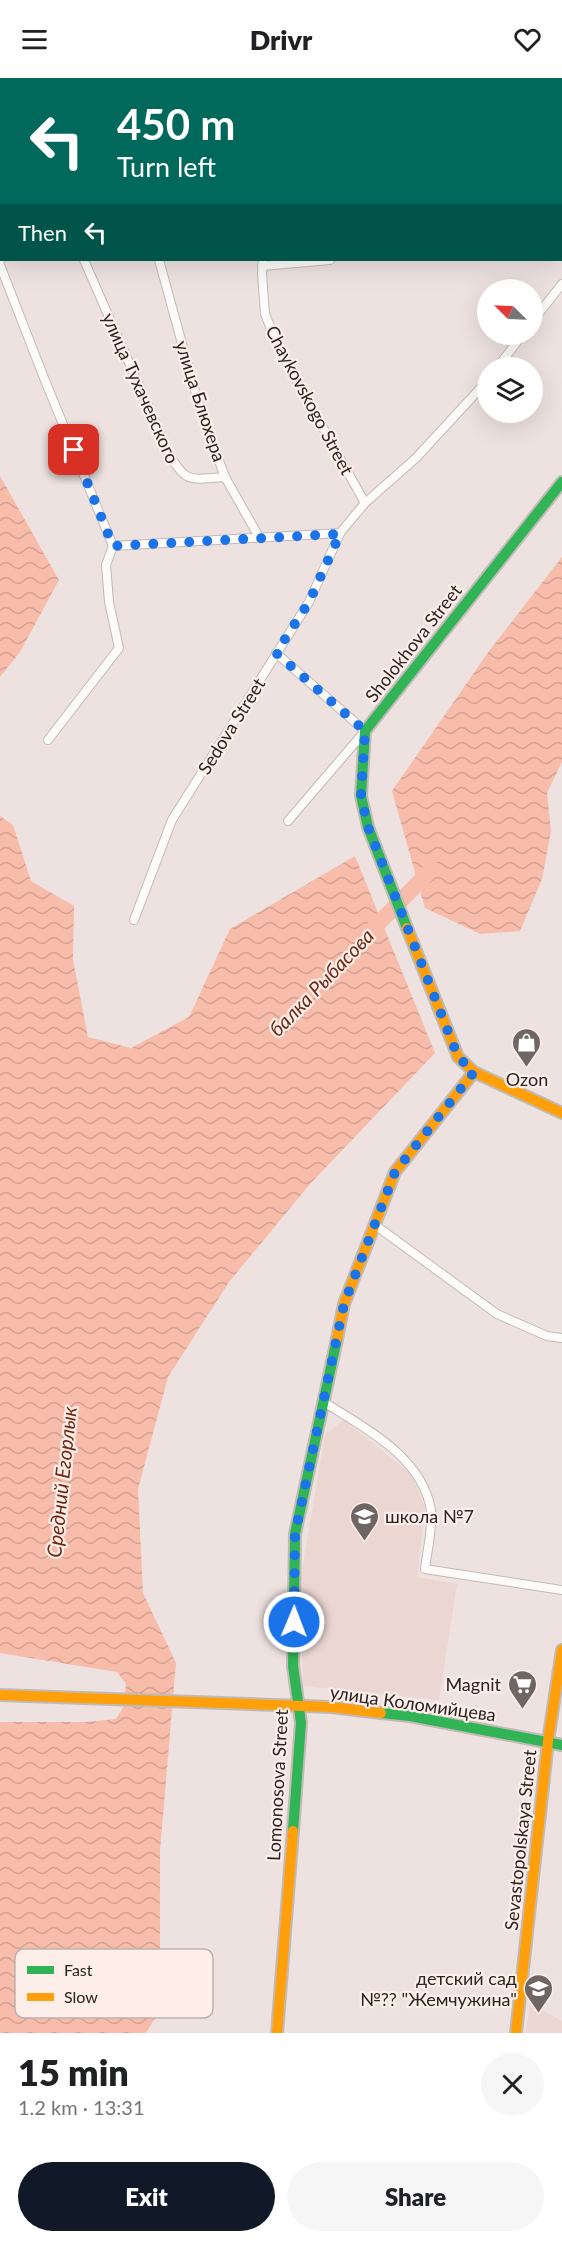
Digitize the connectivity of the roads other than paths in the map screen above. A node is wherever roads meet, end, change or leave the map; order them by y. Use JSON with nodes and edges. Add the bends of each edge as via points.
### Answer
{"nodes":[{"id":1,"x":84,"y":261,"type":"edge"},
{"id":2,"x":159,"y":261,"type":"edge"},
{"id":3,"x":307,"y":261,"type":"edge"},
{"id":4,"x":262,"y":263,"type":"edge"},
{"id":5,"x":0,"y":265,"type":"edge"},
{"id":6,"x":562,"y":284,"type":"edge"},
{"id":7,"x":543,"y":308,"type":"edge"},
{"id":8,"x":515,"y":345,"type":"edge"},
{"id":9,"x":505,"y":357,"type":"edge"},
{"id":10,"x":477,"y":392,"type":"edge"},
{"id":11,"x":225,"y":477,"type":"junction"},
{"id":12,"x":562,"y":482,"type":"edge"},
{"id":13,"x":365,"y":503,"type":"junction"},
{"id":14,"x":340,"y":534,"type":"junction"},
{"id":15,"x":259,"y":537,"type":"junction"},
{"id":16,"x":113,"y":546,"type":"junction"},
{"id":17,"x":276,"y":653,"type":"junction"},
{"id":18,"x":365,"y":731,"type":"junction"},
{"id":19,"x":48,"y":740,"type":"dead end"},
{"id":20,"x":288,"y":821,"type":"dead end"},
{"id":21,"x":134,"y":920,"type":"dead end"},
{"id":22,"x":474,"y":1072,"type":"junction"},
{"id":23,"x":562,"y":1113,"type":"edge"},
{"id":24,"x":375,"y":1225,"type":"junction"},
{"id":25,"x":562,"y":1338,"type":"edge"},
{"id":26,"x":324,"y":1402,"type":"junction"},
{"id":27,"x":562,"y":1590,"type":"edge"},
{"id":28,"x":562,"y":1650,"type":"edge"},
{"id":29,"x":0,"y":1695,"type":"edge"},
{"id":30,"x":298,"y":1706,"type":"junction"},
{"id":31,"x":548,"y":1741,"type":"junction"},
{"id":32,"x":562,"y":1745,"type":"edge"},
{"id":33,"x":277,"y":2033,"type":"edge"},
{"id":34,"x":516,"y":2033,"type":"edge"}],
"edges":[{"from":1,"to":11,"type":"street","name":"улица Тухачевского","via":[[179,471],[191,480]]},
{"from":2,"to":11,"type":"street","name":"улица Блюхера","via":[[200,409]]},
{"from":3,"to":4,"type":"street"},
{"from":4,"to":13,"type":"street","name":"Chaykovskogo Street","via":[[266,314],[279,349]]},
{"from":5,"to":16,"type":"street"},
{"from":6,"to":7,"type":"street"},
{"from":8,"to":9,"type":"street"},
{"from":10,"to":13,"type":"street","name":"Sedova Street","via":[[416,458]]},
{"from":11,"to":15,"type":"street","name":"улица Блюхера"},
{"from":12,"to":18,"type":"main road","name":"Sholokhova Street"},
{"from":13,"to":14,"type":"street","name":"Sedova Street"},
{"from":14,"to":15,"type":"street"},
{"from":14,"to":17,"type":"street","name":"Sedova Street","via":[[309,602]]},
{"from":15,"to":16,"type":"street"},
{"from":16,"to":19,"type":"street","via":[[106,565],[119,648]]},
{"from":17,"to":18,"type":"street"},
{"from":17,"to":21,"type":"street","name":"Sedova Street","via":[[172,820]]},
{"from":18,"to":20,"type":"street","name":"Sholokhova Street"},
{"from":18,"to":22,"type":"main road","via":[[361,796],[368,827],[458,1057]]},
{"from":22,"to":23,"type":"main road"},
{"from":22,"to":24,"type":"main road","name":"Lomonosova Street","via":[[395,1172]]},
{"from":24,"to":25,"type":"street","via":[[497,1314],[547,1336]]},
{"from":24,"to":26,"type":"main road","name":"Lomonosova Street","via":[[344,1304]]},
{"from":26,"to":27,"type":"street","via":[[404,1458],[425,1489],[431,1511],[425,1569]]},
{"from":26,"to":30,"type":"main road","name":"Lomonosova Street","via":[[295,1534],[293,1666]]},
{"from":28,"to":31,"type":"main road","name":"Sevastopolskaya Street"},
{"from":29,"to":30,"type":"main road","name":"улица Коломийцева"},
{"from":30,"to":31,"type":"main road","name":"улица Коломийцева","via":[[410,1716]]},
{"from":30,"to":33,"type":"main road","name":"Lomonosova Street","via":[[301,1723]]},
{"from":31,"to":32,"type":"main road","name":"улица Коломийцева"},
{"from":31,"to":34,"type":"main road","name":"Sevastopolskaya Street"}]}
